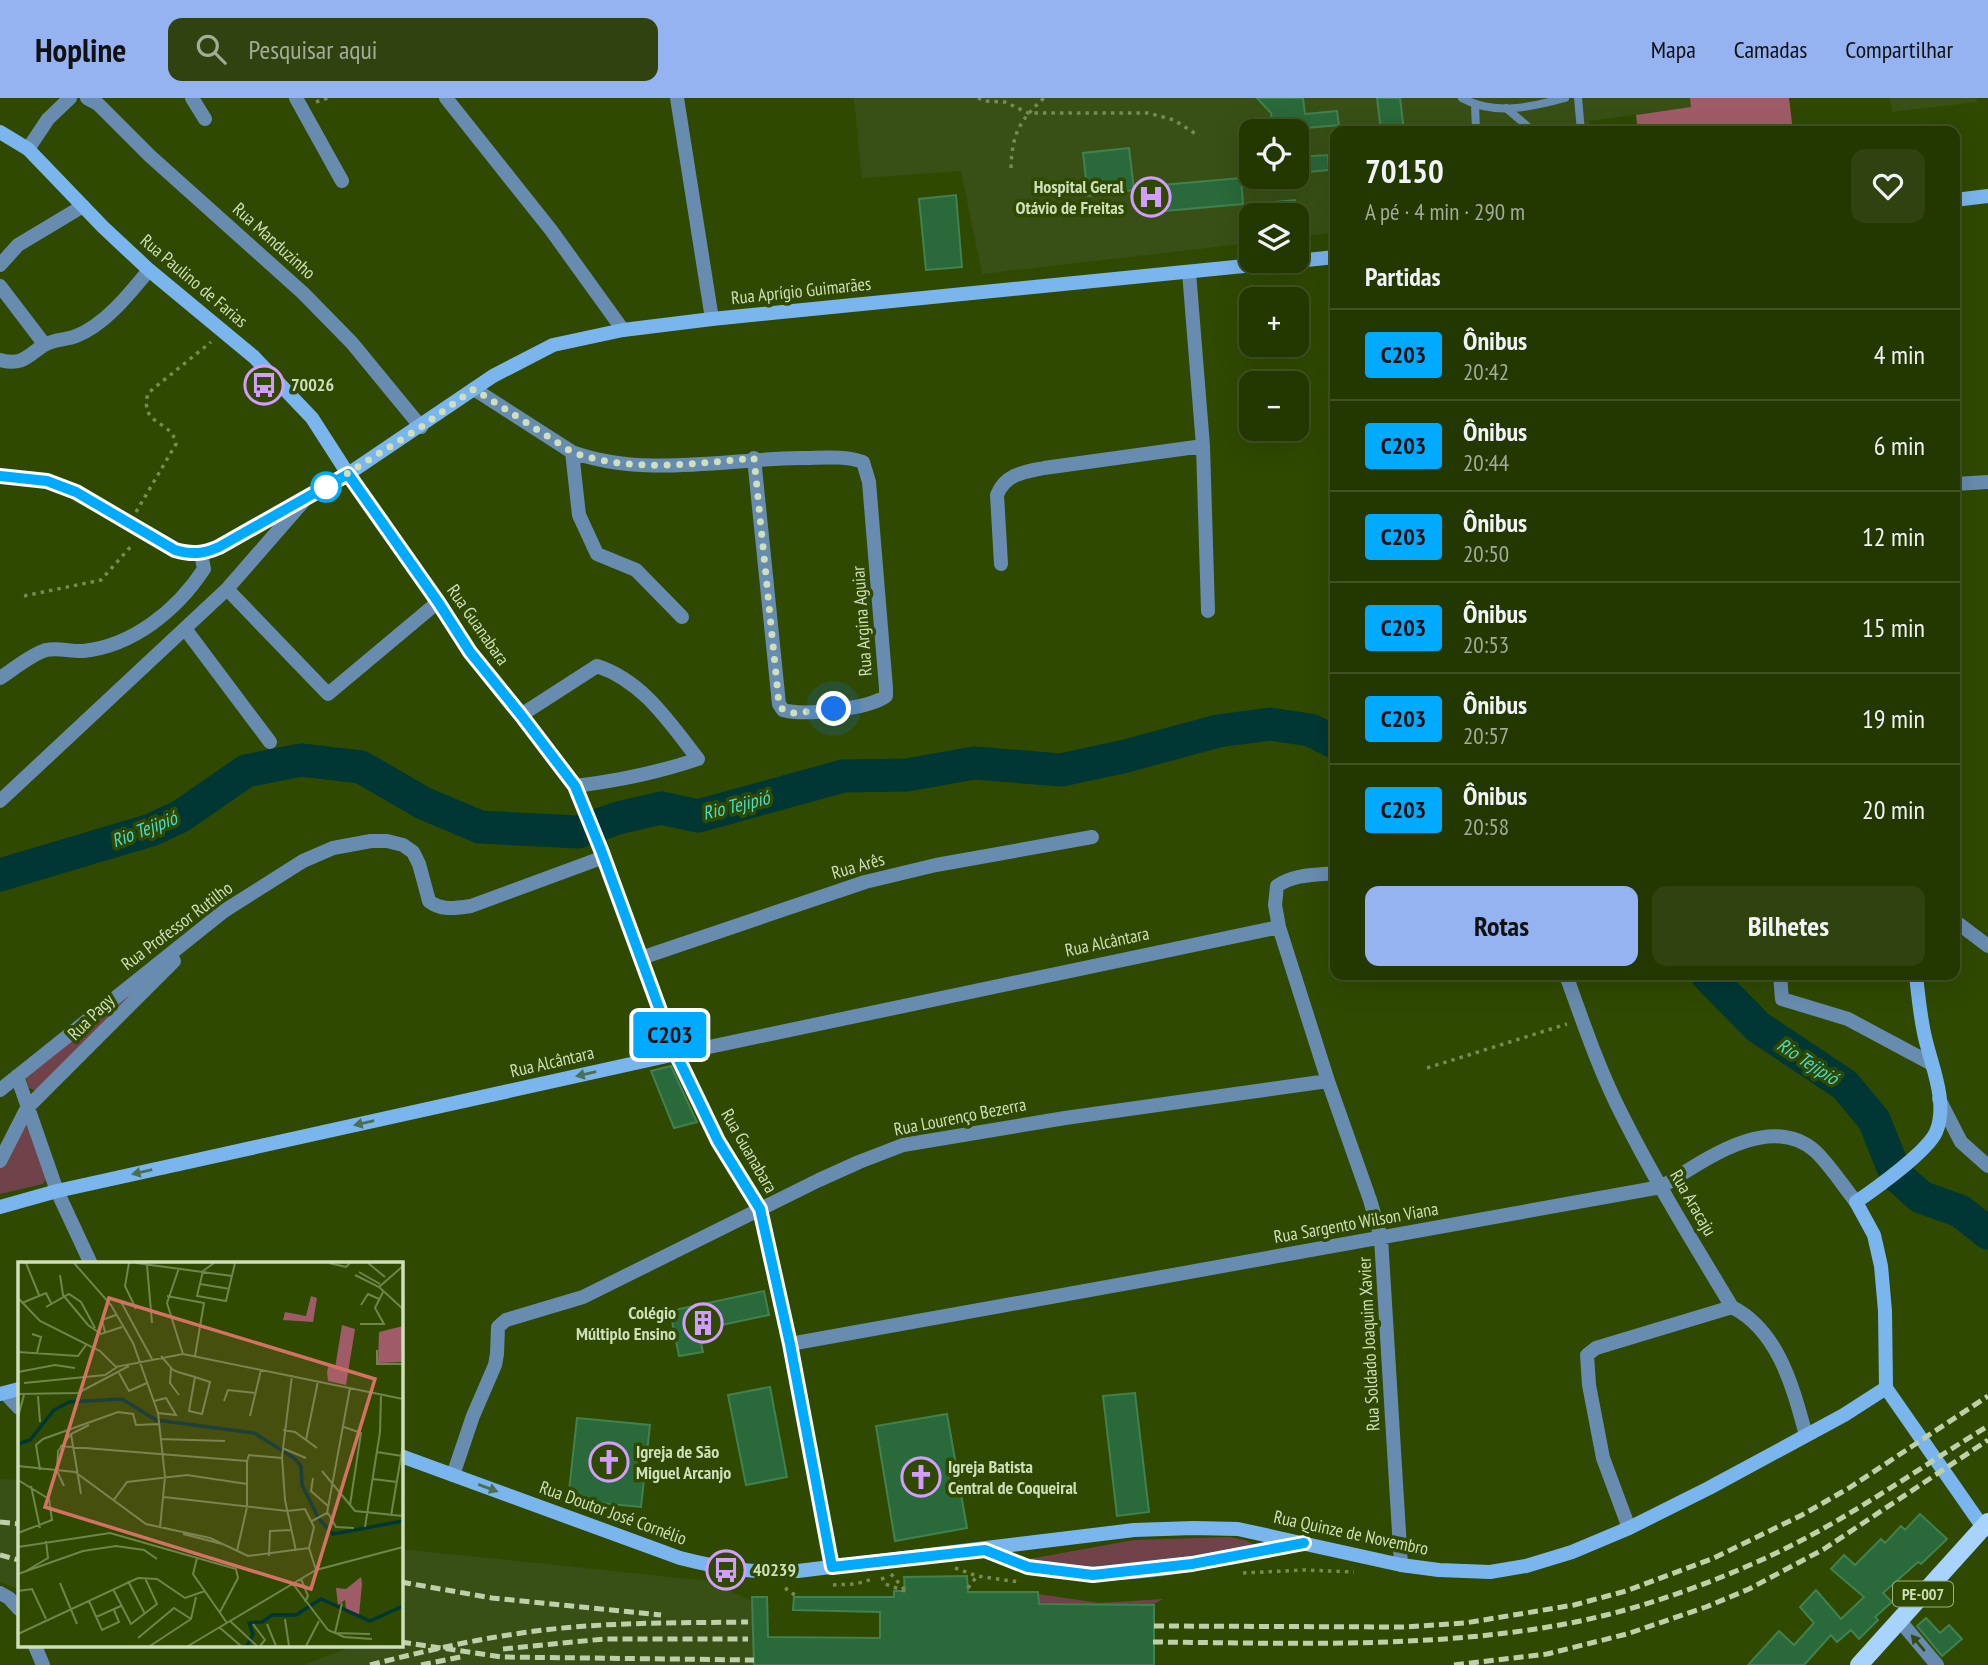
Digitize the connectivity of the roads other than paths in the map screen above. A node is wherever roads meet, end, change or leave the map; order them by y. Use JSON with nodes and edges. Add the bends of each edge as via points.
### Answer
{"nodes":[{"id":1,"x":70,"y":98,"type":"edge"},
{"id":2,"x":87,"y":98,"type":"edge"},
{"id":3,"x":192,"y":98,"type":"edge"},
{"id":4,"x":296,"y":98,"type":"edge"},
{"id":5,"x":446,"y":98,"type":"edge"},
{"id":6,"x":677,"y":98,"type":"edge"},
{"id":7,"x":1462,"y":98,"type":"edge"},
{"id":8,"x":1565,"y":98,"type":"edge"},
{"id":9,"x":1578,"y":98,"type":"edge"},
{"id":10,"x":1475,"y":104,"type":"junction"},
{"id":11,"x":1506,"y":108,"type":"junction"},
{"id":12,"x":205,"y":118,"type":"dead end"},
{"id":13,"x":1476,"y":126,"type":"edge"},
{"id":14,"x":1527,"y":126,"type":"edge"},
{"id":15,"x":1581,"y":126,"type":"edge"},
{"id":16,"x":0,"y":132,"type":"edge"},
{"id":17,"x":28,"y":149,"type":"junction"},
{"id":18,"x":342,"y":181,"type":"dead end"},
{"id":19,"x":1988,"y":196,"type":"edge"},
{"id":20,"x":1960,"y":199,"type":"edge"},
{"id":21,"x":83,"y":205,"type":"junction"},
{"id":22,"x":1330,"y":258,"type":"edge"},
{"id":23,"x":1309,"y":260,"type":"edge"},
{"id":24,"x":0,"y":265,"type":"edge"},
{"id":25,"x":1239,"y":267,"type":"edge"},
{"id":26,"x":149,"y":270,"type":"junction"},
{"id":27,"x":1189,"y":272,"type":"junction"},
{"id":28,"x":0,"y":286,"type":"edge"},
{"id":29,"x":712,"y":319,"type":"junction"},
{"id":30,"x":622,"y":330,"type":"junction"},
{"id":31,"x":45,"y":345,"type":"junction"},
{"id":32,"x":0,"y":360,"type":"edge"},
{"id":33,"x":474,"y":389,"type":"junction"},
{"id":34,"x":421,"y":427,"type":"junction"},
{"id":35,"x":1203,"y":446,"type":"junction"},
{"id":36,"x":572,"y":452,"type":"junction"},
{"id":37,"x":754,"y":458,"type":"junction"},
{"id":38,"x":348,"y":474,"type":"junction"},
{"id":39,"x":0,"y":476,"type":"edge"},
{"id":40,"x":1988,"y":482,"type":"edge"},
{"id":41,"x":1960,"y":484,"type":"edge"},
{"id":42,"x":309,"y":495,"type":"junction"},
{"id":43,"x":201,"y":554,"type":"junction"},
{"id":44,"x":1001,"y":564,"type":"dead end"},
{"id":45,"x":228,"y":589,"type":"junction"},
{"id":46,"x":438,"y":602,"type":"junction"},
{"id":47,"x":1208,"y":611,"type":"dead end"},
{"id":48,"x":682,"y":617,"type":"dead end"},
{"id":49,"x":186,"y":630,"type":"junction"},
{"id":50,"x":0,"y":678,"type":"edge"},
{"id":51,"x":521,"y":715,"type":"junction"},
{"id":52,"x":270,"y":742,"type":"dead end"},
{"id":53,"x":577,"y":790,"type":"junction"},
{"id":54,"x":0,"y":801,"type":"edge"},
{"id":55,"x":1093,"y":838,"type":"dead end"},
{"id":56,"x":603,"y":854,"type":"junction"},
{"id":57,"x":1330,"y":874,"type":"edge"},
{"id":58,"x":224,"y":911,"type":"junction"},
{"id":59,"x":1960,"y":925,"type":"edge"},
{"id":60,"x":1279,"y":927,"type":"junction"},
{"id":61,"x":1988,"y":947,"type":"edge"},
{"id":62,"x":641,"y":958,"type":"junction"},
{"id":63,"x":1568,"y":980,"type":"edge"},
{"id":64,"x":1780,"y":980,"type":"edge"},
{"id":65,"x":1917,"y":980,"type":"edge"},
{"id":66,"x":676,"y":1054,"type":"junction"},
{"id":67,"x":1932,"y":1064,"type":"junction"},
{"id":68,"x":17,"y":1076,"type":"junction"},
{"id":69,"x":1328,"y":1081,"type":"junction"},
{"id":70,"x":0,"y":1090,"type":"edge"},
{"id":71,"x":1939,"y":1099,"type":"junction"},
{"id":72,"x":27,"y":1108,"type":"junction"},
{"id":73,"x":0,"y":1161,"type":"edge"},
{"id":74,"x":1988,"y":1166,"type":"edge"},
{"id":75,"x":1661,"y":1187,"type":"junction"},
{"id":76,"x":57,"y":1191,"type":"junction"},
{"id":77,"x":1856,"y":1202,"type":"junction"},
{"id":78,"x":0,"y":1207,"type":"edge"},
{"id":79,"x":760,"y":1209,"type":"junction"},
{"id":80,"x":1381,"y":1238,"type":"junction"},
{"id":81,"x":90,"y":1262,"type":"edge"},
{"id":82,"x":1732,"y":1307,"type":"junction"},
{"id":83,"x":790,"y":1344,"type":"junction"},
{"id":84,"x":1886,"y":1388,"type":"junction"},
{"id":85,"x":6,"y":1389,"type":"edge"},
{"id":86,"x":18,"y":1407,"type":"edge"},
{"id":87,"x":1806,"y":1436,"type":"junction"},
{"id":88,"x":402,"y":1456,"type":"edge"},
{"id":89,"x":453,"y":1475,"type":"junction"},
{"id":90,"x":1985,"y":1524,"type":"edge"},
{"id":91,"x":1629,"y":1528,"type":"junction"},
{"id":92,"x":1304,"y":1543,"type":"junction"},
{"id":93,"x":985,"y":1550,"type":"junction"},
{"id":94,"x":1401,"y":1565,"type":"junction"},
{"id":95,"x":832,"y":1567,"type":"junction"},
{"id":96,"x":0,"y":1593,"type":"edge"},
{"id":97,"x":18,"y":1608,"type":"edge"},
{"id":98,"x":1900,"y":1620,"type":"junction"},
{"id":99,"x":36,"y":1648,"type":"edge"},
{"id":100,"x":43,"y":1665,"type":"edge"},
{"id":101,"x":1859,"y":1665,"type":"edge"},
{"id":102,"x":1937,"y":1665,"type":"edge"}],
"edges":[{"from":1,"to":17,"type":"street","via":[[48,119]]},
{"from":2,"to":34,"type":"street","name":"Rua Manduzinho","via":[[303,293],[352,343]]},
{"from":3,"to":12,"type":"street"},
{"from":4,"to":18,"type":"street"},
{"from":5,"to":30,"type":"street","via":[[551,230]]},
{"from":6,"to":29,"type":"street"},
{"from":7,"to":10,"type":"lane"},
{"from":8,"to":11,"type":"lane"},
{"from":9,"to":15,"type":"lane"},
{"from":10,"to":11,"type":"lane"},
{"from":10,"to":13,"type":"lane"},
{"from":11,"to":14,"type":"lane"},
{"from":16,"to":17,"type":"street","name":"Rua Paulino de Farias"},
{"from":17,"to":21,"type":"street","name":"Rua Paulino de Farias"},
{"from":19,"to":20,"type":"street"},
{"from":21,"to":24,"type":"street","via":[[18,245]]},
{"from":21,"to":26,"type":"street","name":"Rua Paulino de Farias"},
{"from":22,"to":23,"type":"street","name":"Rua Aprígio Guimarães"},
{"from":25,"to":27,"type":"street","name":"Rua Aprígio Guimarães"},
{"from":26,"to":31,"type":"street","via":[[100,321],[74,337]]},
{"from":26,"to":38,"type":"street","name":"Rua Paulino de Farias","via":[[254,358],[312,418]]},
{"from":27,"to":29,"type":"street","name":"Rua Aprígio Guimarães"},
{"from":27,"to":35,"type":"street"},
{"from":28,"to":31,"type":"street"},
{"from":29,"to":30,"type":"street","name":"Rua Aprígio Guimarães"},
{"from":30,"to":33,"type":"street","name":"Rua Aprígio Guimarães","via":[[553,345]]},
{"from":31,"to":32,"type":"street","via":[[22,361]]},
{"from":33,"to":34,"type":"street","name":"Rua Aprígio Guimarães"},
{"from":33,"to":36,"type":"street","name":"Rua Argina Aguiar"},
{"from":34,"to":38,"type":"street","name":"Rua Aprígio Guimarães"},
{"from":35,"to":44,"type":"street","via":[[1044,468],[1007,479],[997,495]]},
{"from":35,"to":47,"type":"street"},
{"from":36,"to":37,"type":"street","name":"Rua Argina Aguiar","via":[[629,465]]},
{"from":36,"to":48,"type":"street","via":[[579,516],[597,554],[636,570]]},
{"from":37,"to":37,"type":"street","name":"Rua Argina Aguiar","via":[[779,704],[793,713],[881,699],[886,688],[869,482],[863,462]]},
{"from":38,"to":42,"type":"street"},
{"from":38,"to":46,"type":"street","name":"Rua Guanabara"},
{"from":39,"to":43,"type":"street","via":[[47,481],[76,492],[175,550]]},
{"from":40,"to":41,"type":"street"},
{"from":42,"to":43,"type":"street"},
{"from":42,"to":45,"type":"street"},
{"from":43,"to":50,"type":"street","via":[[204,569],[191,589],[136,635],[80,651],[46,650]]},
{"from":45,"to":46,"type":"street","via":[[328,694]]},
{"from":45,"to":49,"type":"street"},
{"from":46,"to":51,"type":"street","name":"Rua Guanabara","via":[[470,652]]},
{"from":49,"to":52,"type":"street"},
{"from":49,"to":54,"type":"street"},
{"from":51,"to":53,"type":"street","name":"Rua Guanabara"},
{"from":51,"to":53,"type":"street","via":[[597,666],[616,672],[652,700],[698,759]]},
{"from":53,"to":56,"type":"street","name":"Rua Guanabara"},
{"from":55,"to":62,"type":"street","name":"Rua Arês","via":[[865,882]]},
{"from":56,"to":58,"type":"street","name":"Rua Professor Rutilho","via":[[471,906],[452,908],[429,901],[413,852],[403,845],[371,841],[333,848],[303,862]]},
{"from":56,"to":62,"type":"street","name":"Rua Guanabara"},
{"from":57,"to":60,"type":"street","name":"Rua Soldado Joaquim Xavier","via":[[1292,878],[1277,886]]},
{"from":58,"to":68,"type":"street","name":"Rua Professor Rutilho"},
{"from":58,"to":72,"type":"street","name":"Rua Pagy"},
{"from":59,"to":61,"type":"street"},
{"from":60,"to":66,"type":"street","name":"Rua Alcântara"},
{"from":60,"to":69,"type":"street","name":"Rua Soldado Joaquim Xavier"},
{"from":62,"to":66,"type":"street","name":"Rua Guanabara"},
{"from":63,"to":75,"type":"street","name":"Rua Aracaju","via":[[1621,1114]]},
{"from":64,"to":67,"type":"street","via":[[1782,999],[1848,1018]]},
{"from":65,"to":67,"type":"street"},
{"from":66,"to":76,"type":"street","name":"Rua Alcântara","one_way":true},
{"from":66,"to":79,"type":"street","name":"Rua Guanabara","via":[[718,1141]]},
{"from":67,"to":71,"type":"street"},
{"from":68,"to":70,"type":"street","name":"Rua Professor Rutilho"},
{"from":68,"to":72,"type":"street"},
{"from":69,"to":79,"type":"street","name":"Rua Lourenço Bezerra","via":[[903,1145]]},
{"from":69,"to":80,"type":"street","name":"Rua Soldado Joaquim Xavier"},
{"from":71,"to":74,"type":"street","via":[[1961,1142]]},
{"from":71,"to":77,"type":"street","via":[[1935,1136],[1891,1178]]},
{"from":72,"to":73,"type":"street","name":"Rua Pagy"},
{"from":72,"to":76,"type":"street"},
{"from":75,"to":77,"type":"street","name":"Rua Sargento Wilson Viana","via":[[1751,1139],[1777,1135],[1797,1139],[1815,1152]]},
{"from":75,"to":80,"type":"street","name":"Rua Sargento Wilson Viana"},
{"from":75,"to":82,"type":"street","name":"Rua Aracaju"},
{"from":76,"to":78,"type":"street","name":"Rua Alcântara"},
{"from":76,"to":81,"type":"street"},
{"from":77,"to":84,"type":"street","name":"Rua Sargento Wilson Viana","via":[[1874,1235],[1881,1266]]},
{"from":79,"to":83,"type":"street","name":"Rua Guanabara"},
{"from":79,"to":89,"type":"street","name":"Rua Lourenço Bezerra","via":[[583,1297],[502,1322],[495,1364]]},
{"from":80,"to":83,"type":"street","name":"Rua Sargento Wilson Viana"},
{"from":80,"to":94,"type":"street","name":"Rua Soldado Joaquim Xavier"},
{"from":82,"to":87,"type":"street","name":"Rua Aracaju","via":[[1753,1319],[1770,1340],[1794,1394]]},
{"from":82,"to":91,"type":"street","via":[[1596,1348],[1587,1355],[1604,1458]]},
{"from":83,"to":95,"type":"street","name":"Rua Guanabara"},
{"from":84,"to":87,"type":"street","name":"Rua Quinze de Novembro"},
{"from":84,"to":90,"type":"street"},
{"from":85,"to":86,"type":"street"},
{"from":87,"to":91,"type":"street","name":"Rua Quinze de Novembro"},
{"from":88,"to":89,"type":"street","name":"Rua Doutor José Cornélio"},
{"from":89,"to":95,"type":"street","name":"Rua Doutor José Cornélio","one_way":true,"via":[[680,1558],[726,1570],[761,1573]]},
{"from":90,"to":98,"type":"main road","number":"PE-007"},
{"from":91,"to":94,"type":"street","name":"Rua Quinze de Novembro","via":[[1572,1552],[1490,1572]]},
{"from":92,"to":93,"type":"street","name":"Rua Quinze de Novembro","via":[[1238,1529],[1193,1528],[1133,1530]]},
{"from":92,"to":93,"type":"street","via":[[1192,1564],[1093,1575],[1028,1567]]},
{"from":92,"to":94,"type":"street","name":"Rua Quinze de Novembro"},
{"from":93,"to":95,"type":"street","name":"Rua Doutor José Cornélio"},
{"from":96,"to":97,"type":"street"},
{"from":98,"to":101,"type":"main road","number":"PE-007"},
{"from":102,"to":98,"type":"street","one_way":true},
{"from":99,"to":100,"type":"street"}]}
